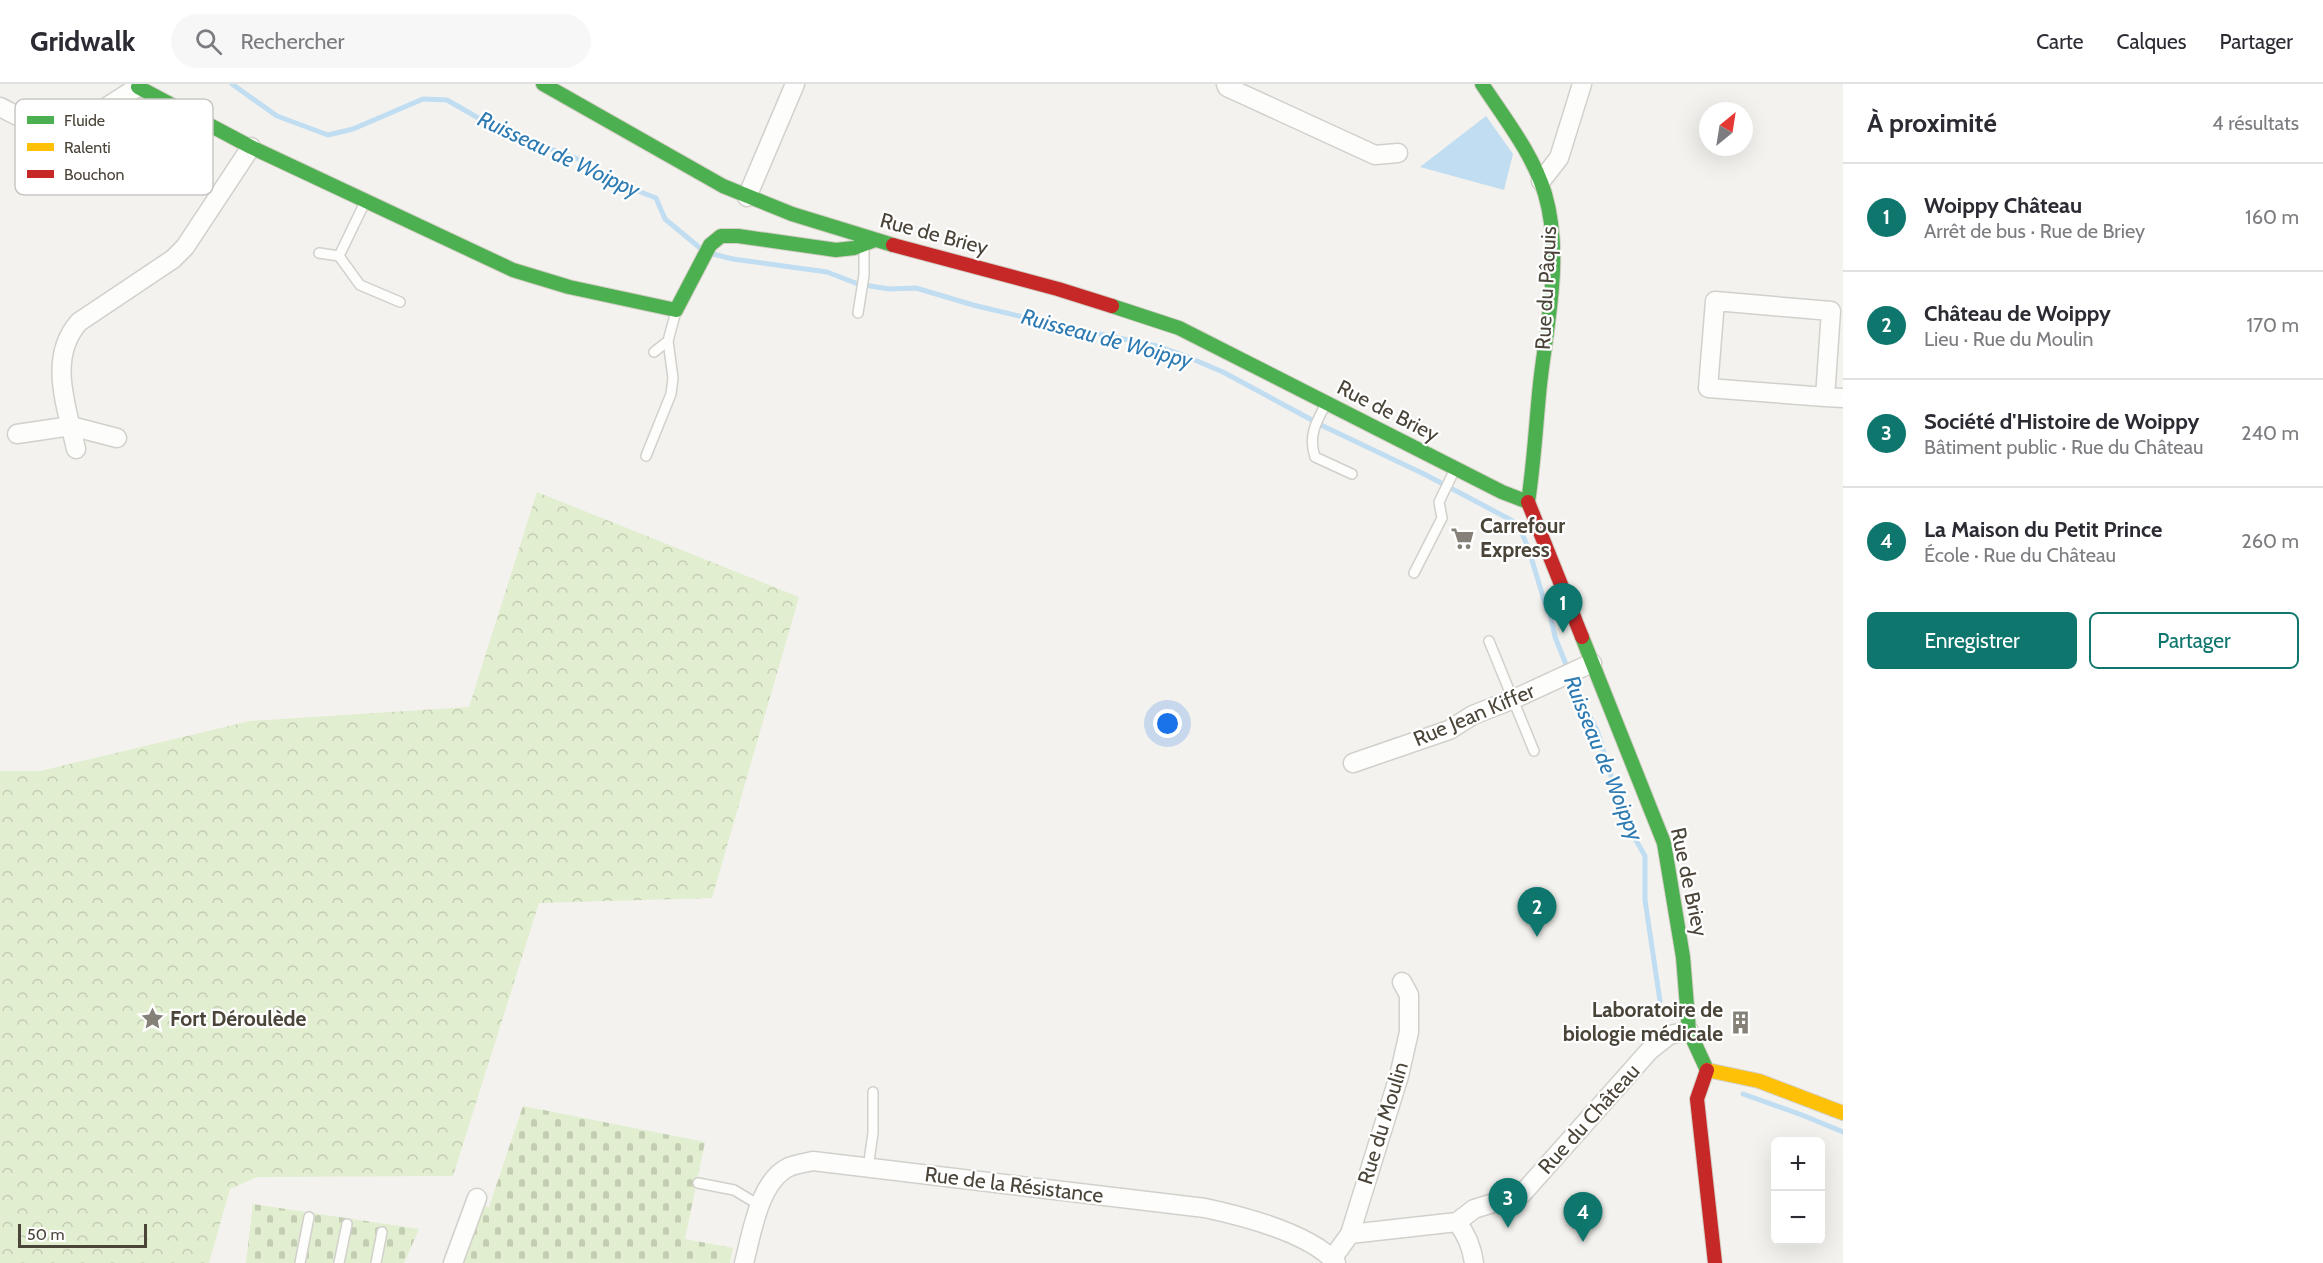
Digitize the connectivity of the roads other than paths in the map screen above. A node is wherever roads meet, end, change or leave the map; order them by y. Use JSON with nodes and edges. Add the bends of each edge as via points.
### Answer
{"nodes":[{"id":1,"x":543,"y":84,"type":"edge"},
{"id":2,"x":795,"y":84,"type":"edge"},
{"id":3,"x":1226,"y":84,"type":"edge"},
{"id":4,"x":1482,"y":84,"type":"edge"},
{"id":5,"x":1582,"y":84,"type":"edge"},
{"id":6,"x":137,"y":86,"type":"edge"},
{"id":7,"x":117,"y":99,"type":"edge"},
{"id":8,"x":161,"y":99,"type":"edge"},
{"id":9,"x":0,"y":107,"type":"edge"},
{"id":10,"x":15,"y":114,"type":"edge"},
{"id":11,"x":213,"y":127,"type":"edge"},
{"id":12,"x":251,"y":147,"type":"junction"},
{"id":13,"x":1398,"y":153,"type":"dead end"},
{"id":14,"x":1541,"y":181,"type":"junction"},
{"id":15,"x":747,"y":197,"type":"junction"},
{"id":16,"x":366,"y":202,"type":"junction"},
{"id":17,"x":869,"y":242,"type":"junction"},
{"id":18,"x":320,"y":253,"type":"dead end"},
{"id":19,"x":339,"y":256,"type":"junction"},
{"id":20,"x":400,"y":302,"type":"dead end"},
{"id":21,"x":676,"y":310,"type":"junction"},
{"id":22,"x":858,"y":313,"type":"dead end"},
{"id":23,"x":668,"y":341,"type":"junction"},
{"id":24,"x":654,"y":352,"type":"dead end"},
{"id":25,"x":1834,"y":397,"type":"edge"},
{"id":26,"x":1326,"y":404,"type":"junction"},
{"id":27,"x":71,"y":426,"type":"junction"},
{"id":28,"x":16,"y":434,"type":"dead end"},
{"id":29,"x":117,"y":438,"type":"dead end"},
{"id":30,"x":76,"y":449,"type":"dead end"},
{"id":31,"x":646,"y":456,"type":"dead end"},
{"id":32,"x":1352,"y":474,"type":"dead end"},
{"id":33,"x":1452,"y":475,"type":"junction"},
{"id":34,"x":1528,"y":502,"type":"junction"},
{"id":35,"x":1414,"y":573,"type":"dead end"},
{"id":36,"x":1490,"y":641,"type":"dead end"},
{"id":37,"x":1592,"y":663,"type":"junction"},
{"id":38,"x":1514,"y":699,"type":"junction"},
{"id":39,"x":1534,"y":751,"type":"dead end"},
{"id":40,"x":1353,"y":763,"type":"dead end"},
{"id":41,"x":1402,"y":982,"type":"dead end"},
{"id":42,"x":1689,"y":1031,"type":"junction"},
{"id":43,"x":1707,"y":1070,"type":"junction"},
{"id":44,"x":873,"y":1092,"type":"dead end"},
{"id":45,"x":1843,"y":1113,"type":"edge"},
{"id":46,"x":868,"y":1168,"type":"junction"},
{"id":47,"x":698,"y":1184,"type":"dead end"},
{"id":48,"x":477,"y":1198,"type":"dead end"},
{"id":49,"x":759,"y":1205,"type":"junction"},
{"id":50,"x":309,"y":1217,"type":"dead end"},
{"id":51,"x":1457,"y":1222,"type":"junction"},
{"id":52,"x":347,"y":1224,"type":"dead end"},
{"id":53,"x":382,"y":1232,"type":"dead end"},
{"id":54,"x":1350,"y":1234,"type":"junction"},
{"id":55,"x":1331,"y":1262,"type":"edge"},
{"id":56,"x":300,"y":1263,"type":"edge"},
{"id":57,"x":339,"y":1263,"type":"edge"},
{"id":58,"x":376,"y":1263,"type":"edge"},
{"id":59,"x":453,"y":1263,"type":"edge"},
{"id":60,"x":744,"y":1263,"type":"edge"},
{"id":61,"x":1474,"y":1263,"type":"edge"},
{"id":62,"x":1714,"y":1263,"type":"edge"}],
"edges":[{"from":1,"to":15,"type":"street","name":"Rue de Briey"},
{"from":2,"to":15,"type":"street"},
{"from":3,"to":13,"type":"street","via":[[1376,155]]},
{"from":4,"to":14,"type":"street","name":"Rue du Pâquis"},
{"from":5,"to":14,"type":"street","via":[[1559,158]]},
{"from":6,"to":7,"type":"street"},
{"from":6,"to":8,"type":"street"},
{"from":9,"to":10,"type":"street"},
{"from":11,"to":12,"type":"street"},
{"from":12,"to":16,"type":"street"},
{"from":12,"to":27,"type":"street","via":[[185,247],[79,322],[68,334],[60,372]]},
{"from":14,"to":34,"type":"street","name":"Rue du Pâquis","via":[[1550,213],[1552,257]]},
{"from":15,"to":17,"type":"street","name":"Rue de Briey"},
{"from":16,"to":19,"type":"lane"},
{"from":16,"to":21,"type":"street","via":[[513,270],[569,287]]},
{"from":17,"to":21,"type":"street","via":[[836,250],[717,238]]},
{"from":17,"to":22,"type":"lane"},
{"from":17,"to":26,"type":"street","name":"Rue de Briey","via":[[1151,317],[1199,336]]},
{"from":18,"to":19,"type":"lane"},
{"from":19,"to":20,"type":"lane","via":[[360,285]]},
{"from":21,"to":23,"type":"lane"},
{"from":23,"to":24,"type":"lane"},
{"from":23,"to":31,"type":"lane","via":[[671,394]]},
{"from":25,"to":25,"type":"street","via":[[1708,388],[1715,301],[1831,311]]},
{"from":26,"to":32,"type":"lane","via":[[1311,439],[1315,457]]},
{"from":26,"to":33,"type":"street","name":"Rue de Briey"},
{"from":27,"to":28,"type":"street"},
{"from":27,"to":29,"type":"street"},
{"from":27,"to":30,"type":"street"},
{"from":33,"to":34,"type":"street","name":"Rue de Briey"},
{"from":33,"to":35,"type":"lane","via":[[1438,502],[1442,518]]},
{"from":34,"to":37,"type":"street","name":"Rue de Briey"},
{"from":36,"to":38,"type":"lane"},
{"from":37,"to":38,"type":"street","name":"Rue Jean Kiffer"},
{"from":37,"to":42,"type":"street","name":"Rue de Briey","via":[[1664,843],[1683,957]]},
{"from":38,"to":39,"type":"lane"},
{"from":38,"to":40,"type":"street","name":"Rue Jean Kiffer","via":[[1473,715],[1449,730]]},
{"from":41,"to":54,"type":"street","name":"Rue du Moulin","via":[[1409,995],[1407,1042]]},
{"from":42,"to":43,"type":"street","name":"Rue de Briey"},
{"from":42,"to":51,"type":"street","name":"Rue du Château","via":[[1669,1035],[1649,1051],[1522,1194],[1474,1209]]},
{"from":43,"to":45,"type":"street","via":[[1765,1082]]},
{"from":43,"to":62,"type":"street","via":[[1697,1099]]},
{"from":44,"to":46,"type":"lane"},
{"from":46,"to":49,"type":"street","name":"Rue de la Résistance","via":[[813,1161],[789,1167],[773,1179]]},
{"from":46,"to":55,"type":"street","name":"Rue de la Résistance","via":[[1244,1216],[1306,1242]]},
{"from":47,"to":49,"type":"lane","via":[[734,1190]]},
{"from":48,"to":59,"type":"street"},
{"from":49,"to":60,"type":"street","name":"Rue de la Résistance"},
{"from":50,"to":56,"type":"lane"},
{"from":51,"to":54,"type":"street","name":"Rue du Château"},
{"from":51,"to":61,"type":"street","via":[[1473,1250]]},
{"from":52,"to":57,"type":"lane"},
{"from":53,"to":58,"type":"lane"},
{"from":54,"to":55,"type":"street","name":"Rue du Moulin"}]}
